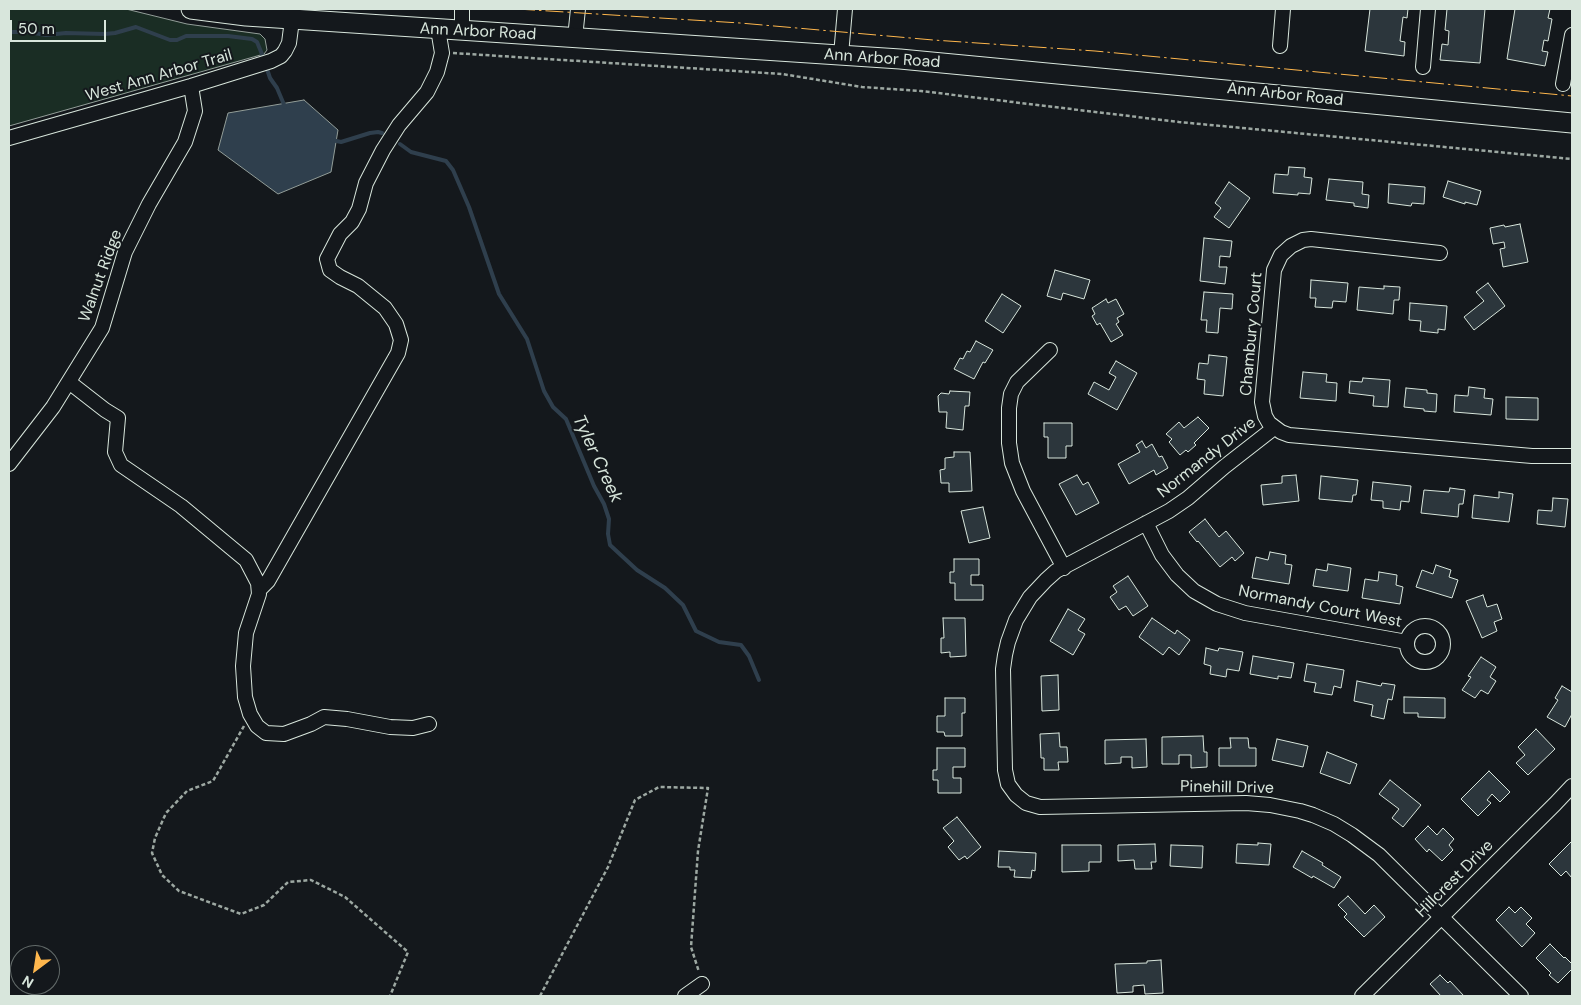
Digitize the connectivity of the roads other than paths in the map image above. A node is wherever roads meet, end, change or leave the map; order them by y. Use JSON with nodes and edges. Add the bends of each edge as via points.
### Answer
{"nodes":[{"id":1,"x":190,"y":9,"type":"edge"},
{"id":2,"x":462,"y":9,"type":"edge"},
{"id":3,"x":578,"y":9,"type":"edge"},
{"id":4,"x":845,"y":9,"type":"edge"},
{"id":5,"x":1283,"y":9,"type":"edge"},
{"id":6,"x":1428,"y":9,"type":"edge"},
{"id":7,"x":292,"y":20,"type":"junction"},
{"id":8,"x":438,"y":29,"type":"junction"},
{"id":9,"x":462,"y":30,"type":"junction"},
{"id":10,"x":1572,"y":35,"type":"edge"},
{"id":11,"x":575,"y":38,"type":"junction"},
{"id":12,"x":1280,"y":46,"type":"dead end"},
{"id":13,"x":841,"y":56,"type":"junction"},
{"id":14,"x":1423,"y":67,"type":"dead end"},
{"id":15,"x":1563,"y":84,"type":"dead end"},
{"id":16,"x":191,"y":86,"type":"junction"},
{"id":17,"x":1572,"y":123,"type":"edge"},
{"id":18,"x":9,"y":138,"type":"edge"},
{"id":19,"x":1440,"y":253,"type":"dead end"},
{"id":20,"x":1050,"y":350,"type":"dead end"},
{"id":21,"x":69,"y":382,"type":"junction"},
{"id":22,"x":1274,"y":428,"type":"junction"},
{"id":23,"x":1572,"y":456,"type":"edge"},
{"id":24,"x":9,"y":464,"type":"edge"},
{"id":25,"x":1146,"y":523,"type":"junction"},
{"id":26,"x":1064,"y":568,"type":"junction"},
{"id":27,"x":259,"y":590,"type":"junction"},
{"id":28,"x":1407,"y":642,"type":"dead end"},
{"id":29,"x":429,"y":724,"type":"dead end"},
{"id":30,"x":1572,"y":786,"type":"edge"},
{"id":31,"x":1016,"y":795,"type":"joint"},
{"id":32,"x":1441,"y":917,"type":"junction"},
{"id":33,"x":702,"y":984,"type":"road end"},
{"id":34,"x":685,"y":996,"type":"edge"},
{"id":35,"x":1362,"y":996,"type":"edge"},
{"id":36,"x":1521,"y":996,"type":"edge"}],
"edges":[{"from":1,"to":7,"type":"main road","name":"Ann Arbor Road"},
{"from":2,"to":9,"type":"street"},
{"from":3,"to":11,"type":"street"},
{"from":4,"to":13,"type":"street"},
{"from":5,"to":12,"type":"street"},
{"from":6,"to":14,"type":"street"},
{"from":7,"to":8,"type":"main road","name":"Ann Arbor Road"},
{"from":7,"to":16,"type":"street","name":"West Ann Arbor Trail","via":[[289,42],[281,56]]},
{"from":8,"to":9,"type":"main road","name":"Ann Arbor Road"},
{"from":8,"to":27,"type":"street","via":[[442,53],[437,72],[427,92],[383,150],[366,183],[352,222],[340,234],[327,259],[330,270],[386,308],[396,324],[400,340],[398,353],[268,581]]},
{"from":9,"to":11,"type":"main road","name":"Ann Arbor Road"},
{"from":10,"to":15,"type":"street"},
{"from":11,"to":13,"type":"main road","name":"Ann Arbor Road"},
{"from":13,"to":17,"type":"main road","name":"Ann Arbor Road"},
{"from":16,"to":18,"type":"street","name":"West Ann Arbor Trail"},
{"from":16,"to":21,"type":"street","name":"Walnut Ridge","via":[[195,111],[185,142],[125,252],[102,328]]},
{"from":19,"to":22,"type":"street","name":"Chambury Court","via":[[1303,240],[1281,255],[1274,270],[1262,402],[1265,416]]},
{"from":20,"to":26,"type":"street","via":[[1016,382],[1009,408],[1009,444],[1012,463],[1023,491]]},
{"from":21,"to":24,"type":"street","name":"Walnut Ridge"},
{"from":21,"to":27,"type":"street","via":[[118,418],[115,452],[120,465],[181,506],[246,560]]},
{"from":22,"to":23,"type":"street","name":"Normandy Drive","via":[[1289,435],[1532,456]]},
{"from":22,"to":25,"type":"street","name":"Normandy Drive","via":[[1188,498]]},
{"from":25,"to":26,"type":"street","name":"Normandy Drive"},
{"from":25,"to":28,"type":"street","name":"Normandy Court West","via":[[1162,555],[1177,575],[1217,604],[1245,613]]},
{"from":26,"to":31,"type":"street","name":"Normandy Drive","via":[[1046,580],[1022,608],[1005,655],[1005,770],[1008,784]]},
{"from":27,"to":29,"type":"street","via":[[246,634],[243,666],[245,697],[257,726],[266,733],[284,734],[324,716],[390,727],[413,728]]},
{"from":30,"to":32,"type":"street","name":"Hillcrest Drive"},
{"from":31,"to":32,"type":"street","name":"Pinehill Drive","via":[[1026,803],[1040,807],[1246,803],[1300,811],[1334,824],[1366,844]]},
{"from":32,"to":35,"type":"street","name":"Hillcrest Drive"},
{"from":32,"to":36,"type":"street","name":"Pinehill Drive"},
{"from":33,"to":34,"type":"street"}]}
